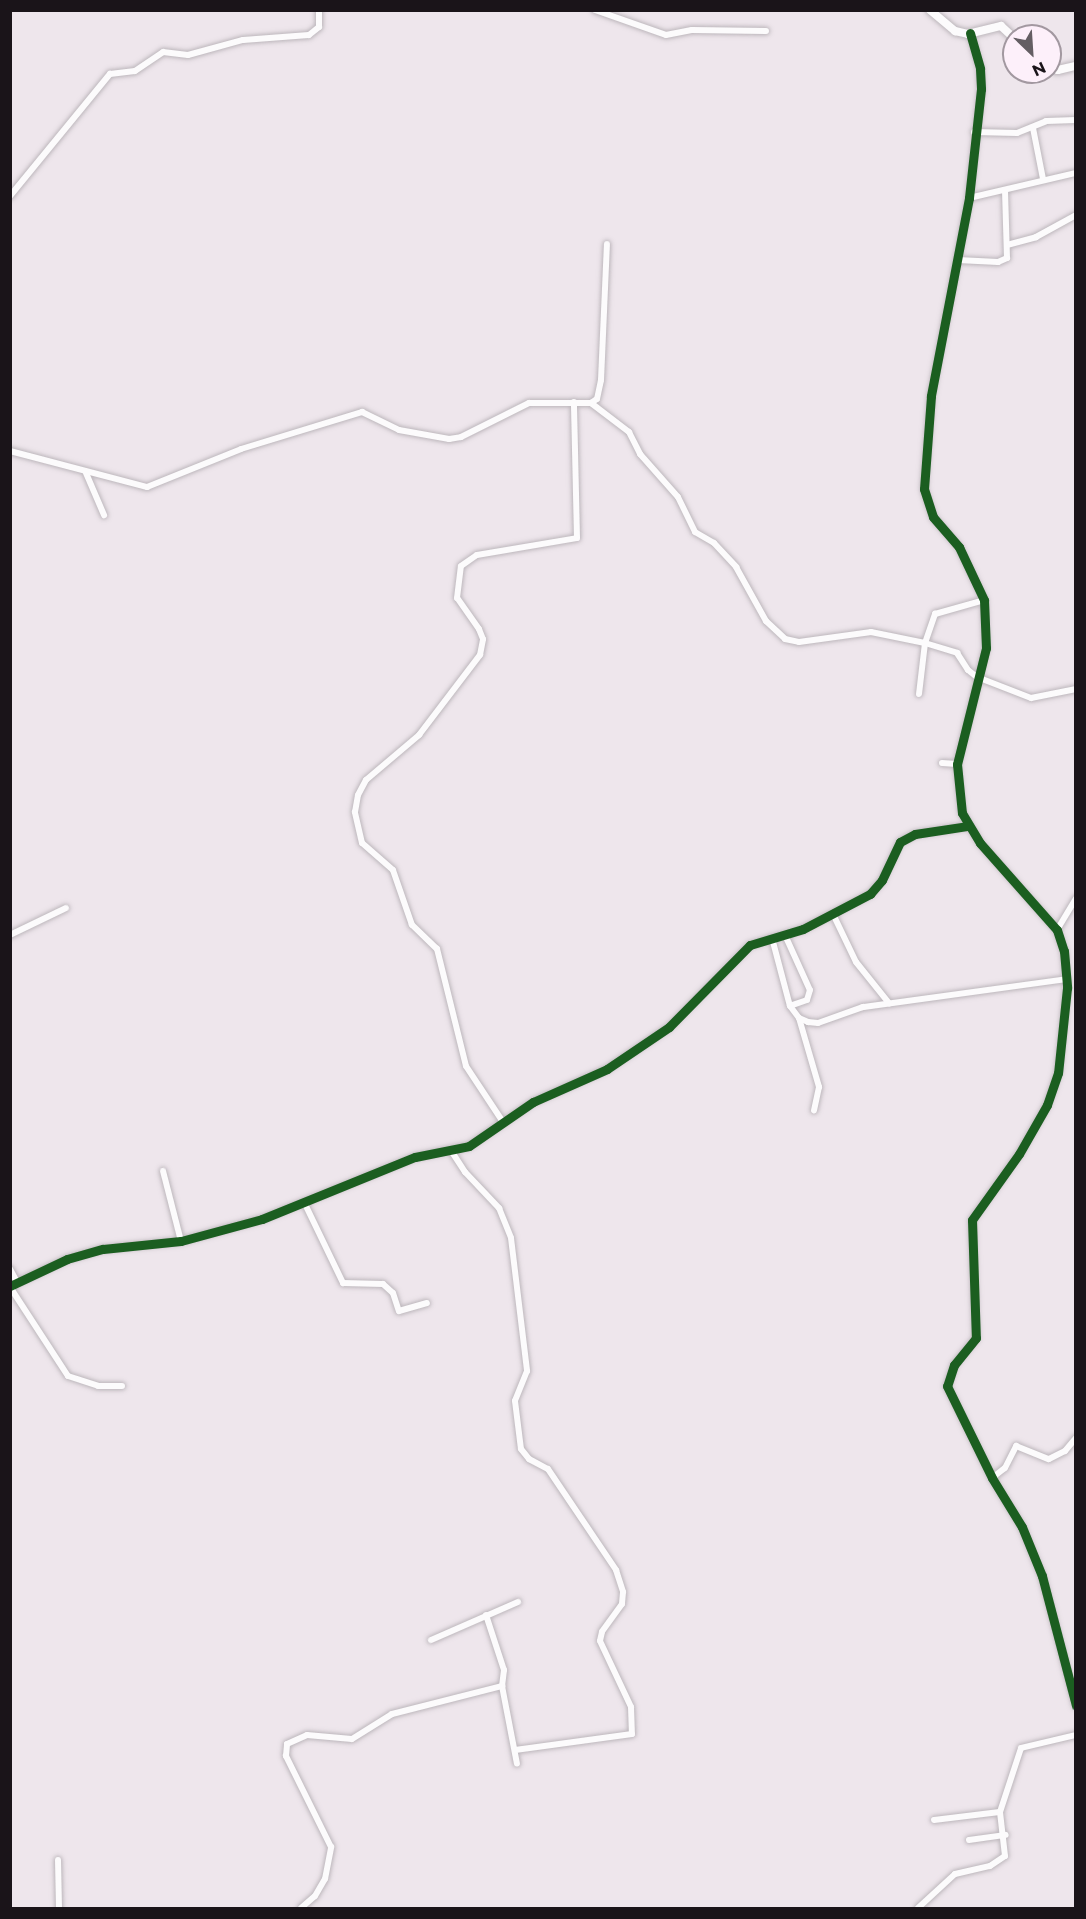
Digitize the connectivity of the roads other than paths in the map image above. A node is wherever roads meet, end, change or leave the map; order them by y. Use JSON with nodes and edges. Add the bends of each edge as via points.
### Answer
{"nodes":[{"id":1,"x":319,"y":10,"type":"edge"},
{"id":2,"x":595,"y":10,"type":"edge"},
{"id":3,"x":930,"y":10,"type":"edge"},
{"id":4,"x":1002,"y":27,"type":"edge"},
{"id":5,"x":766,"y":32,"type":"dead end"},
{"id":6,"x":969,"y":33,"type":"junction"},
{"id":7,"x":1076,"y":120,"type":"edge"},
{"id":8,"x":1033,"y":128,"type":"junction"},
{"id":9,"x":974,"y":132,"type":"junction"},
{"id":10,"x":1076,"y":173,"type":"edge"},
{"id":11,"x":1043,"y":179,"type":"junction"},
{"id":12,"x":1005,"y":190,"type":"junction"},
{"id":13,"x":10,"y":196,"type":"edge"},
{"id":14,"x":969,"y":198,"type":"junction"},
{"id":15,"x":1076,"y":215,"type":"edge"},
{"id":16,"x":607,"y":244,"type":"dead end"},
{"id":17,"x":1007,"y":245,"type":"junction"},
{"id":18,"x":958,"y":260,"type":"junction"},
{"id":19,"x":574,"y":402,"type":"junction"},
{"id":20,"x":591,"y":403,"type":"junction"},
{"id":21,"x":10,"y":451,"type":"edge"},
{"id":22,"x":86,"y":473,"type":"junction"},
{"id":23,"x":104,"y":515,"type":"dead end"},
{"id":24,"x":984,"y":600,"type":"junction"},
{"id":25,"x":925,"y":643,"type":"junction"},
{"id":26,"x":977,"y":677,"type":"junction"},
{"id":27,"x":1076,"y":689,"type":"edge"},
{"id":28,"x":919,"y":694,"type":"dead end"},
{"id":29,"x":942,"y":763,"type":"dead end"},
{"id":30,"x":957,"y":764,"type":"junction"},
{"id":31,"x":968,"y":826,"type":"junction"},
{"id":32,"x":1076,"y":898,"type":"edge"},
{"id":33,"x":66,"y":908,"type":"dead end"},
{"id":34,"x":833,"y":914,"type":"junction"},
{"id":35,"x":1056,"y":930,"type":"junction"},
{"id":36,"x":10,"y":935,"type":"edge"},
{"id":37,"x":785,"y":935,"type":"junction"},
{"id":38,"x":772,"y":938,"type":"junction"},
{"id":39,"x":1067,"y":979,"type":"junction"},
{"id":40,"x":889,"y":1003,"type":"junction"},
{"id":41,"x":790,"y":1006,"type":"junction"},
{"id":42,"x":799,"y":1018,"type":"junction"},
{"id":43,"x":814,"y":1110,"type":"dead end"},
{"id":44,"x":503,"y":1122,"type":"junction"},
{"id":45,"x":452,"y":1152,"type":"junction"},
{"id":46,"x":163,"y":1171,"type":"dead end"},
{"id":47,"x":305,"y":1204,"type":"junction"},
{"id":48,"x":181,"y":1241,"type":"junction"},
{"id":49,"x":10,"y":1269,"type":"edge"},
{"id":50,"x":13,"y":1285,"type":"edge"},
{"id":51,"x":427,"y":1303,"type":"dead end"},
{"id":52,"x":122,"y":1386,"type":"dead end"},
{"id":53,"x":1076,"y":1438,"type":"edge"},
{"id":54,"x":992,"y":1478,"type":"junction"},
{"id":55,"x":518,"y":1602,"type":"dead end"},
{"id":56,"x":486,"y":1615,"type":"junction"},
{"id":57,"x":431,"y":1640,"type":"dead end"},
{"id":58,"x":502,"y":1686,"type":"junction"},
{"id":59,"x":1076,"y":1706,"type":"edge"},
{"id":60,"x":1076,"y":1735,"type":"edge"},
{"id":61,"x":515,"y":1750,"type":"junction"},
{"id":62,"x":517,"y":1764,"type":"dead end"},
{"id":63,"x":1000,"y":1812,"type":"junction"},
{"id":64,"x":933,"y":1820,"type":"dead end"},
{"id":65,"x":1006,"y":1835,"type":"junction"},
{"id":66,"x":969,"y":1840,"type":"dead end"},
{"id":67,"x":58,"y":1860,"type":"dead end"},
{"id":68,"x":59,"y":1908,"type":"edge"},
{"id":69,"x":301,"y":1908,"type":"edge"},
{"id":70,"x":918,"y":1908,"type":"edge"}],
"edges":[{"from":1,"to":13,"type":"street","via":[[319,27],[309,35],[243,40],[188,56],[162,52],[135,71],[110,74]]},
{"from":2,"to":5,"type":"street","via":[[666,35],[692,30]]},
{"from":3,"to":6,"type":"street","via":[[955,31]]},
{"from":4,"to":6,"type":"street"},
{"from":6,"to":9,"type":"street","via":[[981,78]]},
{"from":7,"to":8,"type":"street","via":[[1046,121]]},
{"from":8,"to":9,"type":"street","via":[[1017,134]]},
{"from":8,"to":11,"type":"street"},
{"from":9,"to":14,"type":"street"},
{"from":10,"to":11,"type":"street"},
{"from":11,"to":12,"type":"street"},
{"from":12,"to":14,"type":"street"},
{"from":12,"to":17,"type":"street"},
{"from":14,"to":18,"type":"street"},
{"from":15,"to":17,"type":"street","via":[[1036,237]]},
{"from":16,"to":20,"type":"street","via":[[601,380],[597,399]]},
{"from":17,"to":18,"type":"street","via":[[1009,255],[1000,262]]},
{"from":18,"to":24,"type":"street","via":[[931,396],[924,489],[933,517],[958,546]]},
{"from":19,"to":20,"type":"street"},
{"from":19,"to":22,"type":"street","via":[[529,403],[461,437],[449,439],[399,430],[362,412],[241,449],[155,486]]},
{"from":19,"to":44,"type":"street","via":[[577,538],[477,555],[461,566],[458,598],[483,639],[480,654],[418,735],[366,780],[355,812],[362,843],[393,870],[411,925],[437,949],[466,1066]]},
{"from":20,"to":25,"type":"street","via":[[629,432],[640,454],[678,497],[695,532],[714,543],[736,567],[766,621],[785,639],[807,641],[871,632]]},
{"from":21,"to":22,"type":"street"},
{"from":22,"to":23,"type":"street"},
{"from":24,"to":25,"type":"street","via":[[935,614]]},
{"from":24,"to":26,"type":"street","via":[[986,648]]},
{"from":25,"to":26,"type":"street","via":[[957,653]]},
{"from":25,"to":28,"type":"street"},
{"from":26,"to":27,"type":"street","via":[[1031,698]]},
{"from":26,"to":30,"type":"street"},
{"from":29,"to":30,"type":"street"},
{"from":30,"to":31,"type":"street","via":[[957,790]]},
{"from":31,"to":34,"type":"street","via":[[915,834],[900,842],[882,880],[870,894]]},
{"from":31,"to":35,"type":"street","via":[[1016,888]]},
{"from":32,"to":35,"type":"street"},
{"from":33,"to":36,"type":"street"},
{"from":34,"to":37,"type":"street"},
{"from":34,"to":40,"type":"street","via":[[856,962]]},
{"from":35,"to":39,"type":"street"},
{"from":37,"to":38,"type":"street"},
{"from":37,"to":41,"type":"street","via":[[810,990],[807,1000]]},
{"from":38,"to":41,"type":"street"},
{"from":38,"to":44,"type":"street","via":[[745,949],[669,1027],[637,1049],[607,1069],[533,1102]]},
{"from":39,"to":40,"type":"street"},
{"from":39,"to":54,"type":"street","via":[[1058,1073],[1047,1105],[1019,1154],[972,1220],[976,1338],[947,1380]]},
{"from":40,"to":42,"type":"street","via":[[818,1023]]},
{"from":41,"to":42,"type":"street"},
{"from":42,"to":43,"type":"street","via":[[819,1087]]},
{"from":44,"to":45,"type":"street","via":[[469,1146]]},
{"from":45,"to":47,"type":"street","via":[[415,1157]]},
{"from":45,"to":61,"type":"street","via":[[499,1208],[511,1238],[527,1371],[515,1401],[521,1449],[553,1476],[616,1570],[623,1592],[622,1604],[600,1641],[631,1707],[632,1734]]},
{"from":46,"to":48,"type":"street"},
{"from":47,"to":48,"type":"street"},
{"from":47,"to":51,"type":"street","via":[[343,1283],[383,1284],[393,1293],[399,1311]]},
{"from":48,"to":50,"type":"street","via":[[103,1249],[67,1259]]},
{"from":49,"to":50,"type":"street"},
{"from":50,"to":52,"type":"street","via":[[68,1376],[98,1386]]},
{"from":53,"to":54,"type":"street","via":[[1065,1451],[1049,1459],[1016,1446],[1005,1467]]},
{"from":54,"to":59,"type":"street","via":[[1022,1527],[1042,1576]]},
{"from":55,"to":56,"type":"street"},
{"from":56,"to":57,"type":"street"},
{"from":56,"to":58,"type":"street","via":[[504,1670]]},
{"from":58,"to":61,"type":"street"},
{"from":58,"to":69,"type":"street","via":[[392,1714],[352,1739],[307,1735],[287,1744],[286,1756],[331,1847],[325,1878],[315,1896]]},
{"from":60,"to":63,"type":"street","via":[[1021,1748]]},
{"from":61,"to":62,"type":"street"},
{"from":63,"to":64,"type":"street"},
{"from":63,"to":65,"type":"street"},
{"from":65,"to":66,"type":"street"},
{"from":65,"to":70,"type":"street","via":[[1005,1856],[1000,1862],[955,1874]]},
{"from":67,"to":68,"type":"street"}]}
